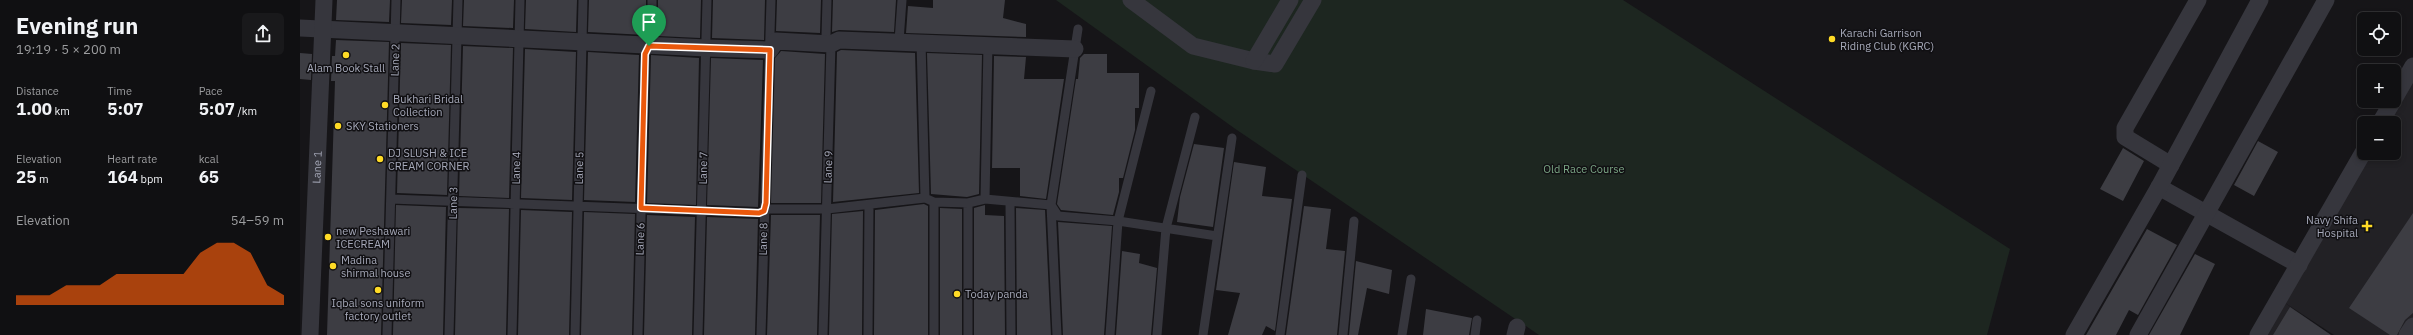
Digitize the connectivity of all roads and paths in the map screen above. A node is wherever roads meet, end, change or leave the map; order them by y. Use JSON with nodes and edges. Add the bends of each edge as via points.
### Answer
{"nodes":[{"id":1,"x":324,"y":0,"type":"edge"},
{"id":2,"x":396,"y":0,"type":"edge"},
{"id":3,"x":458,"y":0,"type":"edge"},
{"id":4,"x":520,"y":0,"type":"edge"},
{"id":5,"x":583,"y":0,"type":"edge"},
{"id":6,"x":652,"y":0,"type":"edge"},
{"id":7,"x":707,"y":0,"type":"edge"},
{"id":8,"x":770,"y":0,"type":"edge"},
{"id":9,"x":827,"y":0,"type":"edge"},
{"id":10,"x":902,"y":0,"type":"edge"},
{"id":11,"x":1131,"y":0,"type":"edge"},
{"id":12,"x":1290,"y":0,"type":"edge"},
{"id":13,"x":1313,"y":0,"type":"edge"},
{"id":14,"x":2198,"y":0,"type":"edge"},
{"id":15,"x":2260,"y":0,"type":"edge"},
{"id":16,"x":2326,"y":0,"type":"edge"},
{"id":17,"x":300,"y":28,"type":"edge"},
{"id":18,"x":323,"y":29,"type":"junction"},
{"id":19,"x":1078,"y":29,"type":"dead end"},
{"id":20,"x":395,"y":33,"type":"junction"},
{"id":21,"x":457,"y":36,"type":"junction"},
{"id":22,"x":519,"y":39,"type":"junction"},
{"id":23,"x":899,"y":41,"type":"junction"},
{"id":24,"x":921,"y":41,"type":"junction"},
{"id":25,"x":582,"y":42,"type":"junction"},
{"id":26,"x":831,"y":44,"type":"junction"},
{"id":27,"x":988,"y":44,"type":"junction"},
{"id":28,"x":649,"y":46,"type":"junction"},
{"id":29,"x":706,"y":48,"type":"junction"},
{"id":30,"x":1075,"y":49,"type":"junction"},
{"id":31,"x":770,"y":50,"type":"junction"},
{"id":32,"x":1254,"y":61,"type":"junction"},
{"id":33,"x":2413,"y":66,"type":"edge"},
{"id":34,"x":2401,"y":86,"type":"edge"},
{"id":35,"x":1151,"y":91,"type":"dead end"},
{"id":36,"x":1195,"y":117,"type":"dead end"},
{"id":37,"x":1232,"y":138,"type":"dead end"},
{"id":38,"x":2359,"y":160,"type":"edge"},
{"id":39,"x":2171,"y":165,"type":"junction"},
{"id":40,"x":1302,"y":176,"type":"dead end"},
{"id":41,"x":2159,"y":188,"type":"junction"},
{"id":42,"x":925,"y":198,"type":"junction"},
{"id":43,"x":391,"y":199,"type":"junction"},
{"id":44,"x":985,"y":199,"type":"junction"},
{"id":45,"x":453,"y":201,"type":"junction"},
{"id":46,"x":934,"y":202,"type":"junction"},
{"id":47,"x":1010,"y":202,"type":"junction"},
{"id":48,"x":515,"y":203,"type":"junction"},
{"id":49,"x":968,"y":203,"type":"junction"},
{"id":50,"x":578,"y":205,"type":"junction"},
{"id":51,"x":869,"y":205,"type":"junction"},
{"id":52,"x":1051,"y":205,"type":"junction"},
{"id":53,"x":641,"y":208,"type":"junction"},
{"id":54,"x":827,"y":210,"type":"junction"},
{"id":55,"x":702,"y":211,"type":"junction"},
{"id":56,"x":764,"y":211,"type":"junction"},
{"id":57,"x":2205,"y":212,"type":"junction"},
{"id":58,"x":1118,"y":221,"type":"junction"},
{"id":59,"x":1354,"y":221,"type":"dead end"},
{"id":60,"x":1166,"y":228,"type":"junction"},
{"id":61,"x":1217,"y":236,"type":"junction"},
{"id":62,"x":2300,"y":264,"type":"junction"},
{"id":63,"x":1411,"y":278,"type":"dead end"},
{"id":64,"x":1477,"y":320,"type":"dead end"},
{"id":65,"x":2413,"y":326,"type":"edge"},
{"id":66,"x":310,"y":335,"type":"edge"},
{"id":67,"x":387,"y":335,"type":"edge"},
{"id":68,"x":450,"y":335,"type":"edge"},
{"id":69,"x":512,"y":335,"type":"edge"},
{"id":70,"x":575,"y":335,"type":"edge"},
{"id":71,"x":638,"y":335,"type":"edge"},
{"id":72,"x":698,"y":335,"type":"edge"},
{"id":73,"x":761,"y":335,"type":"edge"},
{"id":74,"x":823,"y":335,"type":"edge"},
{"id":75,"x":868,"y":335,"type":"edge"},
{"id":76,"x":934,"y":335,"type":"edge"},
{"id":77,"x":968,"y":335,"type":"edge"},
{"id":78,"x":1011,"y":335,"type":"edge"},
{"id":79,"x":1057,"y":335,"type":"edge"},
{"id":80,"x":1110,"y":335,"type":"edge"},
{"id":81,"x":1157,"y":335,"type":"edge"},
{"id":82,"x":1203,"y":335,"type":"edge"},
{"id":83,"x":1280,"y":335,"type":"edge"},
{"id":84,"x":1343,"y":335,"type":"edge"},
{"id":85,"x":1402,"y":335,"type":"edge"},
{"id":86,"x":1474,"y":335,"type":"edge"},
{"id":87,"x":2074,"y":335,"type":"edge"},
{"id":88,"x":2138,"y":335,"type":"edge"},
{"id":89,"x":2258,"y":335,"type":"edge"},
{"id":90,"x":2407,"y":335,"type":"edge"}],
"edges":[{"from":1,"to":18,"type":"street","name":"Lane 1"},
{"from":2,"to":20,"type":"lane","name":"Lane 2"},
{"from":3,"to":21,"type":"lane","name":"Lane 3"},
{"from":4,"to":22,"type":"lane","name":"Lane 4"},
{"from":5,"to":25,"type":"lane","name":"Lane 5"},
{"from":6,"to":28,"type":"lane","name":"Lane 6","via":[[652,40]]},
{"from":7,"to":29,"type":"lane","name":"Lane 7"},
{"from":8,"to":31,"type":"lane","name":"Lane 8"},
{"from":9,"to":26,"type":"lane","name":"Lane 9","via":[[826,36]]},
{"from":10,"to":23,"type":"lane"},
{"from":11,"to":32,"type":"street","via":[[1193,46]]},
{"from":12,"to":32,"type":"street"},
{"from":13,"to":32,"type":"street","via":[[1276,64]]},
{"from":14,"to":39,"type":"street","via":[[2125,128],[2125,137]]},
{"from":15,"to":39,"type":"street"},
{"from":16,"to":57,"type":"street"},
{"from":17,"to":18,"type":"street"},
{"from":18,"to":20,"type":"street"},
{"from":18,"to":66,"type":"street","name":"Lane 1"},
{"from":19,"to":30,"type":"lane"},
{"from":20,"to":21,"type":"street"},
{"from":20,"to":43,"type":"lane","name":"Lane 2"},
{"from":21,"to":22,"type":"street"},
{"from":21,"to":45,"type":"lane","name":"Lane 3"},
{"from":22,"to":25,"type":"street"},
{"from":22,"to":48,"type":"lane","name":"Lane 4"},
{"from":23,"to":24,"type":"street"},
{"from":23,"to":26,"type":"street","via":[[839,40]]},
{"from":24,"to":27,"type":"street"},
{"from":24,"to":42,"type":"lane"},
{"from":25,"to":28,"type":"street"},
{"from":25,"to":50,"type":"lane","name":"Lane 5"},
{"from":26,"to":31,"type":"street","via":[[776,41]]},
{"from":26,"to":54,"type":"lane","name":"Lane 9"},
{"from":27,"to":30,"type":"street"},
{"from":27,"to":44,"type":"lane"},
{"from":28,"to":29,"type":"street"},
{"from":28,"to":53,"type":"lane","name":"Lane 6","via":[[645,54]]},
{"from":29,"to":31,"type":"street"},
{"from":29,"to":55,"type":"lane","name":"Lane 7"},
{"from":30,"to":52,"type":"lane"},
{"from":31,"to":56,"type":"lane","name":"Lane 8"},
{"from":33,"to":34,"type":"street"},
{"from":35,"to":58,"type":"lane"},
{"from":36,"to":60,"type":"lane"},
{"from":37,"to":61,"type":"lane"},
{"from":38,"to":62,"type":"street"},
{"from":39,"to":41,"type":"street"},
{"from":40,"to":83,"type":"lane"},
{"from":41,"to":57,"type":"street"},
{"from":41,"to":87,"type":"street"},
{"from":42,"to":46,"type":"lane"},
{"from":42,"to":51,"type":"lane"},
{"from":43,"to":45,"type":"lane"},
{"from":43,"to":67,"type":"lane","name":"Lane 2"},
{"from":44,"to":47,"type":"lane"},
{"from":44,"to":49,"type":"lane"},
{"from":45,"to":48,"type":"lane"},
{"from":45,"to":68,"type":"lane","name":"Lane 3"},
{"from":46,"to":49,"type":"lane"},
{"from":46,"to":76,"type":"lane"},
{"from":47,"to":52,"type":"lane"},
{"from":47,"to":78,"type":"lane"},
{"from":48,"to":50,"type":"lane"},
{"from":48,"to":69,"type":"lane","name":"Lane 4"},
{"from":49,"to":77,"type":"lane"},
{"from":50,"to":53,"type":"lane"},
{"from":50,"to":70,"type":"lane","name":"Lane 5"},
{"from":51,"to":54,"type":"lane"},
{"from":51,"to":75,"type":"lane"},
{"from":52,"to":58,"type":"lane","via":[[1058,216]]},
{"from":52,"to":79,"type":"lane"},
{"from":53,"to":55,"type":"lane"},
{"from":53,"to":71,"type":"lane","name":"Lane 6"},
{"from":54,"to":56,"type":"lane"},
{"from":54,"to":74,"type":"lane","name":"Lane 9"},
{"from":55,"to":56,"type":"lane"},
{"from":55,"to":72,"type":"lane","name":"Lane 7"},
{"from":56,"to":73,"type":"lane","name":"Lane 8"},
{"from":57,"to":62,"type":"street"},
{"from":57,"to":88,"type":"street"},
{"from":58,"to":60,"type":"lane"},
{"from":58,"to":80,"type":"lane"},
{"from":59,"to":84,"type":"lane"},
{"from":60,"to":61,"type":"lane"},
{"from":60,"to":81,"type":"lane"},
{"from":61,"to":82,"type":"lane"},
{"from":62,"to":89,"type":"street"},
{"from":63,"to":85,"type":"lane"},
{"from":64,"to":86,"type":"lane"},
{"from":65,"to":90,"type":"street"}]}
